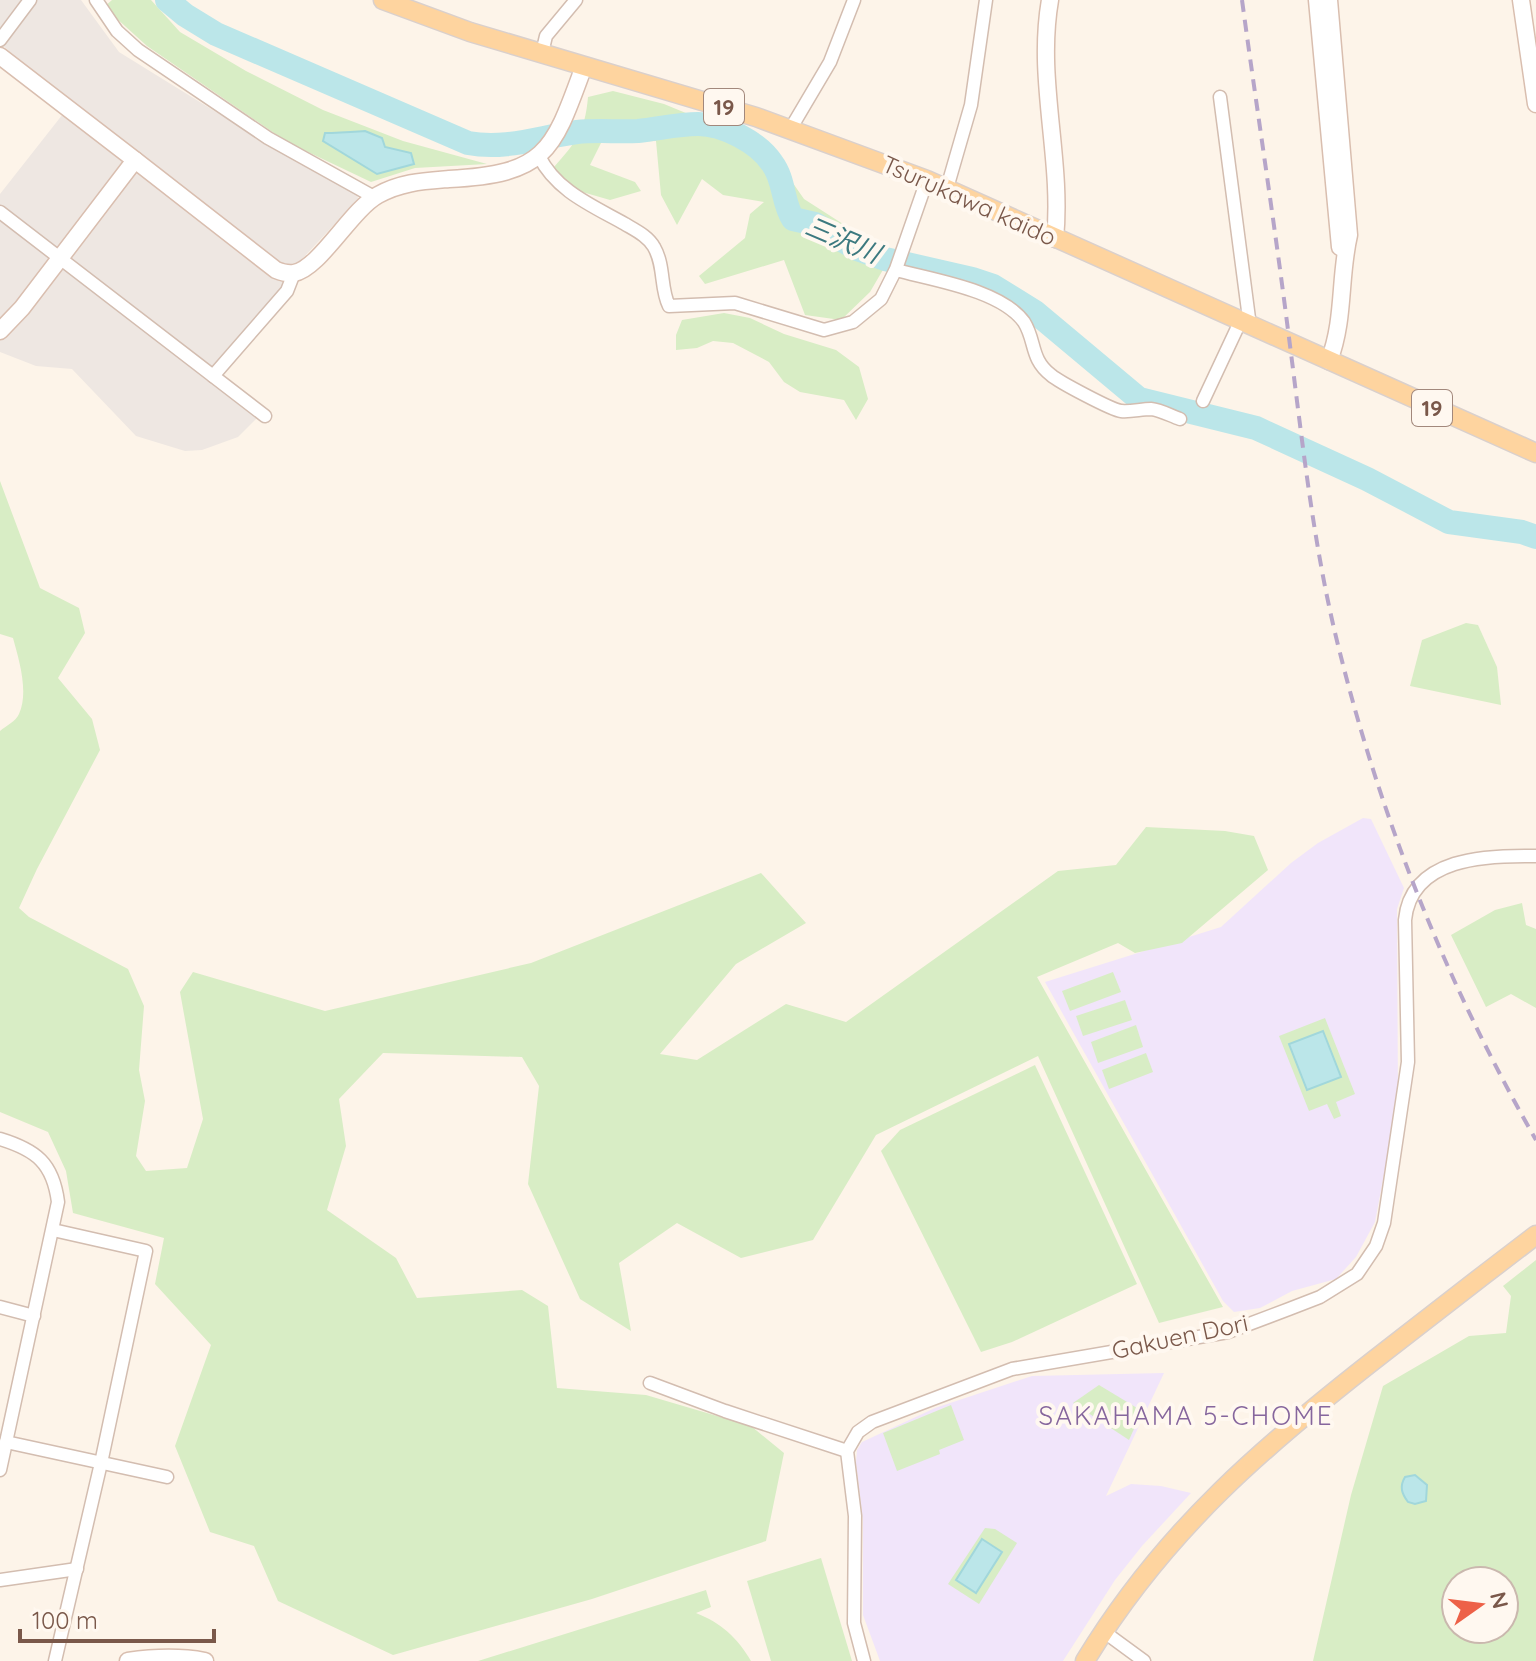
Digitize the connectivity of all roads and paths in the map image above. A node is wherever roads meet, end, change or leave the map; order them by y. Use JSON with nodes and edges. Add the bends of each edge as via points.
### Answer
{"nodes":[{"id":1,"x":30,"y":0,"type":"edge"},
{"id":2,"x":96,"y":0,"type":"edge"},
{"id":3,"x":383,"y":0,"type":"edge"},
{"id":4,"x":576,"y":0,"type":"edge"},
{"id":5,"x":854,"y":0,"type":"edge"},
{"id":6,"x":986,"y":0,"type":"edge"},
{"id":7,"x":1050,"y":0,"type":"edge"},
{"id":8,"x":1317,"y":0,"type":"edge"},
{"id":9,"x":1329,"y":0,"type":"edge"},
{"id":10,"x":1521,"y":0,"type":"edge"},
{"id":11,"x":0,"y":40,"type":"edge"},
{"id":12,"x":542,"y":53,"type":"junction"},
{"id":13,"x":0,"y":56,"type":"edge"},
{"id":14,"x":584,"y":66,"type":"junction"},
{"id":15,"x":1220,"y":97,"type":"dead end"},
{"id":16,"x":1536,"y":104,"type":"edge"},
{"id":17,"x":791,"y":128,"type":"junction"},
{"id":18,"x":541,"y":154,"type":"junction"},
{"id":19,"x":135,"y":160,"type":"junction"},
{"id":20,"x":927,"y":180,"type":"junction"},
{"id":21,"x":947,"y":188,"type":"junction"},
{"id":22,"x":374,"y":197,"type":"junction"},
{"id":23,"x":0,"y":212,"type":"edge"},
{"id":24,"x":1055,"y":239,"type":"junction"},
{"id":25,"x":61,"y":257,"type":"junction"},
{"id":26,"x":1343,"y":261,"type":"junction"},
{"id":27,"x":896,"y":269,"type":"junction"},
{"id":28,"x":294,"y":273,"type":"junction"},
{"id":29,"x":1245,"y":324,"type":"junction"},
{"id":30,"x":0,"y":331,"type":"edge"},
{"id":31,"x":1329,"y":361,"type":"junction"},
{"id":32,"x":213,"y":376,"type":"junction"},
{"id":33,"x":1203,"y":401,"type":"dead end"},
{"id":34,"x":265,"y":416,"type":"dead end"},
{"id":35,"x":1180,"y":419,"type":"dead end"},
{"id":36,"x":1536,"y":453,"type":"edge"},
{"id":37,"x":1536,"y":856,"type":"edge"},
{"id":38,"x":2,"y":1140,"type":"edge"},
{"id":39,"x":0,"y":1154,"type":"edge"},
{"id":40,"x":53,"y":1230,"type":"junction"},
{"id":41,"x":1536,"y":1235,"type":"edge"},
{"id":42,"x":0,"y":1307,"type":"edge"},
{"id":43,"x":34,"y":1316,"type":"junction"},
{"id":44,"x":650,"y":1383,"type":"dead end"},
{"id":45,"x":6,"y":1442,"type":"junction"},
{"id":46,"x":847,"y":1451,"type":"junction"},
{"id":47,"x":101,"y":1463,"type":"junction"},
{"id":48,"x":0,"y":1470,"type":"edge"},
{"id":49,"x":167,"y":1477,"type":"dead end"},
{"id":50,"x":77,"y":1569,"type":"junction"},
{"id":51,"x":0,"y":1580,"type":"edge"},
{"id":52,"x":1103,"y":1631,"type":"junction"},
{"id":53,"x":55,"y":1661,"type":"edge"},
{"id":54,"x":128,"y":1661,"type":"edge"},
{"id":55,"x":205,"y":1661,"type":"edge"},
{"id":56,"x":864,"y":1661,"type":"edge"},
{"id":57,"x":1085,"y":1661,"type":"edge"},
{"id":58,"x":1144,"y":1661,"type":"edge"}],
"edges":[{"from":1,"to":11,"type":"street"},
{"from":2,"to":22,"type":"street","via":[[138,50],[268,138]]},
{"from":3,"to":12,"type":"main road","name":"Tsurukawa kaido","number":"19"},
{"from":4,"to":12,"type":"street","via":[[546,36]]},
{"from":5,"to":17,"type":"street","via":[[830,62]]},
{"from":6,"to":21,"type":"street","via":[[971,105]]},
{"from":7,"to":24,"type":"street","via":[[1046,75],[1058,196]]},
{"from":8,"to":26,"type":"street"},
{"from":9,"to":26,"type":"street","via":[[1349,224]]},
{"from":10,"to":16,"type":"street"},
{"from":12,"to":14,"type":"main road","name":"Tsurukawa kaido","number":"19"},
{"from":13,"to":19,"type":"street"},
{"from":14,"to":17,"type":"main road","name":"Tsurukawa kaido","number":"19"},
{"from":14,"to":18,"type":"street","via":[[564,121]]},
{"from":15,"to":29,"type":"street"},
{"from":17,"to":20,"type":"main road","name":"Tsurukawa kaido","number":"19"},
{"from":18,"to":22,"type":"street","via":[[502,174],[417,181]]},
{"from":18,"to":27,"type":"street","via":[[549,174],[562,186],[654,246],[669,306],[735,303],[824,330],[853,322],[872,307]]},
{"from":19,"to":25,"type":"street"},
{"from":19,"to":28,"type":"street","via":[[276,270]]},
{"from":20,"to":21,"type":"main road","name":"Tsurukawa kaido","number":"19"},
{"from":20,"to":27,"type":"street"},
{"from":21,"to":24,"type":"main road","name":"Tsurukawa kaido","number":"19"},
{"from":22,"to":28,"type":"street","via":[[312,264]]},
{"from":23,"to":25,"type":"street"},
{"from":24,"to":29,"type":"main road","name":"Tsurukawa kaido","number":"19"},
{"from":25,"to":30,"type":"street"},
{"from":25,"to":32,"type":"street"},
{"from":26,"to":31,"type":"street","via":[[1338,338]]},
{"from":27,"to":35,"type":"street","via":[[1002,303],[1027,327],[1035,359],[1049,374],[1106,406],[1120,411],[1153,409]]},
{"from":28,"to":32,"type":"street","via":[[287,291]]},
{"from":29,"to":31,"type":"main road","name":"Tsurukawa kaido","number":"19"},
{"from":29,"to":33,"type":"street"},
{"from":31,"to":36,"type":"main road","name":"Tsurukawa kaido","number":"19"},
{"from":32,"to":34,"type":"street"},
{"from":37,"to":46,"type":"street","name":"Gakuen Dori","via":[[1474,857],[1426,879],[1411,894],[1405,920],[1408,1062],[1384,1223],[1357,1274],[1320,1297],[1228,1332],[1012,1369],[872,1422],[858,1432]]},
{"from":38,"to":39,"type":"street"},
{"from":38,"to":40,"type":"street","via":[[34,1153],[47,1167],[58,1202]]},
{"from":40,"to":43,"type":"street"},
{"from":40,"to":47,"type":"street","via":[[146,1251]]},
{"from":41,"to":52,"type":"main road","via":[[1261,1451],[1167,1546]]},
{"from":42,"to":43,"type":"street"},
{"from":43,"to":45,"type":"street"},
{"from":44,"to":46,"type":"street"},
{"from":45,"to":47,"type":"street"},
{"from":45,"to":48,"type":"street"},
{"from":46,"to":56,"type":"street","via":[[855,1516],[854,1623]]},
{"from":47,"to":49,"type":"street"},
{"from":47,"to":50,"type":"street"},
{"from":50,"to":51,"type":"street"},
{"from":50,"to":53,"type":"street"},
{"from":52,"to":57,"type":"main road"},
{"from":52,"to":58,"type":"street"},
{"from":54,"to":55,"type":"street"}]}
